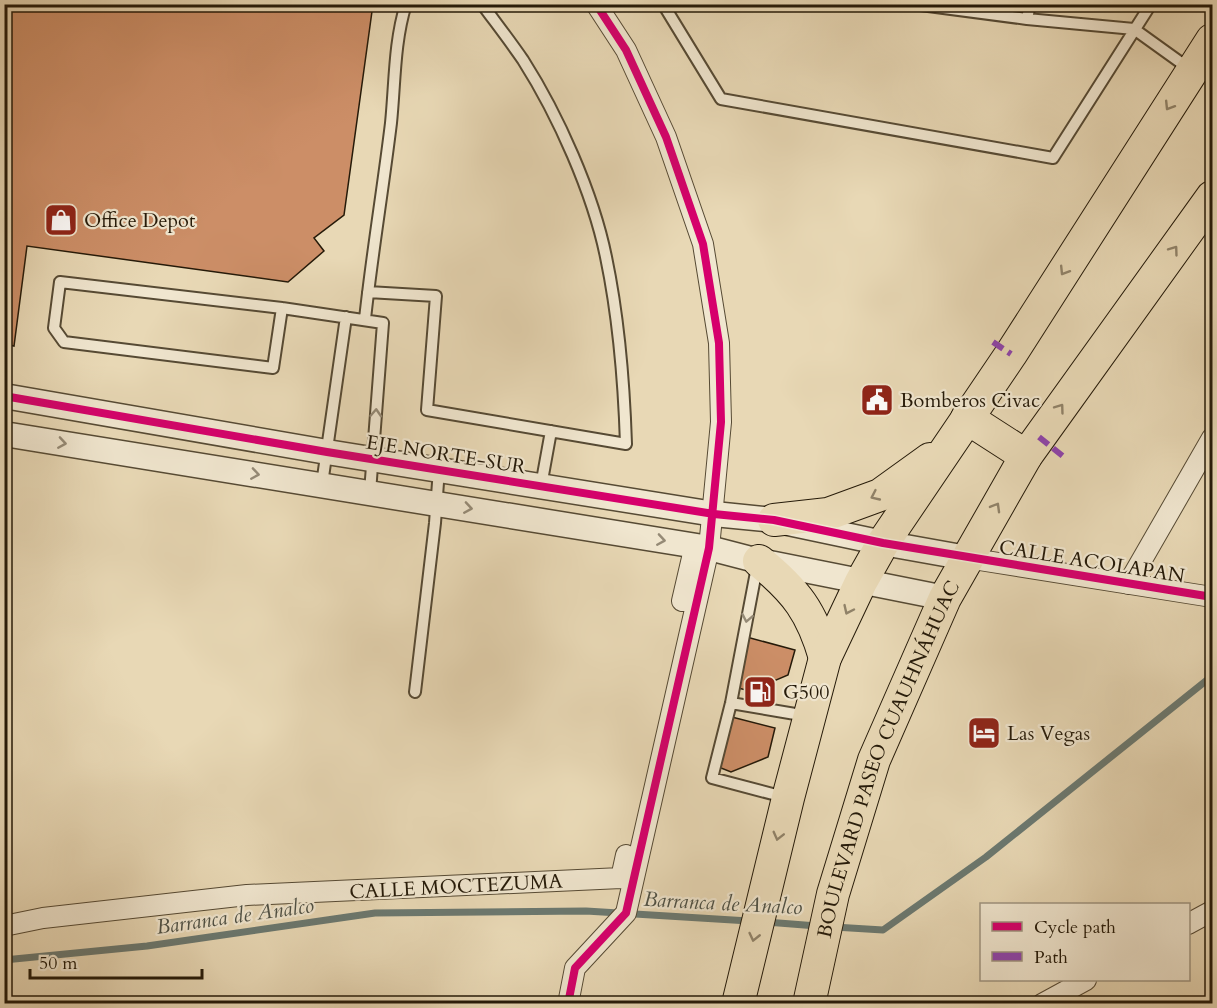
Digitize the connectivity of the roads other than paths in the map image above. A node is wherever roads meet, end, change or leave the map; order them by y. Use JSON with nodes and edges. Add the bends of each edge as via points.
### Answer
{"nodes":[{"id":1,"x":406,"y":4,"type":"edge"},
{"id":2,"x":482,"y":4,"type":"edge"},
{"id":3,"x":597,"y":4,"type":"edge"},
{"id":4,"x":663,"y":4,"type":"edge"},
{"id":5,"x":913,"y":4,"type":"edge"},
{"id":6,"x":1030,"y":4,"type":"edge"},
{"id":7,"x":1150,"y":4,"type":"edge"},
{"id":8,"x":1027,"y":19,"type":"junction"},
{"id":9,"x":1134,"y":29,"type":"junction"},
{"id":10,"x":1212,"y":40,"type":"edge"},
{"id":11,"x":1192,"y":70,"type":"junction"},
{"id":12,"x":1212,"y":200,"type":"edge"},
{"id":13,"x":368,"y":292,"type":"junction"},
{"id":14,"x":282,"y":308,"type":"junction"},
{"id":15,"x":346,"y":317,"type":"junction"},
{"id":16,"x":365,"y":319,"type":"junction"},
{"id":17,"x":4,"y":396,"type":"edge"},
{"id":18,"x":967,"y":418,"type":"junction"},
{"id":19,"x":551,"y":431,"type":"junction"},
{"id":20,"x":4,"y":434,"type":"edge"},
{"id":21,"x":1212,"y":438,"type":"edge"},
{"id":22,"x":327,"y":452,"type":"junction"},
{"id":23,"x":1026,"y":456,"type":"junction"},
{"id":24,"x":374,"y":459,"type":"junction"},
{"id":25,"x":439,"y":469,"type":"junction"},
{"id":26,"x":322,"y":484,"type":"junction"},
{"id":27,"x":541,"y":486,"type":"junction"},
{"id":28,"x":370,"y":492,"type":"junction"},
{"id":29,"x":437,"y":503,"type":"junction"},
{"id":30,"x":714,"y":514,"type":"junction"},
{"id":31,"x":774,"y":520,"type":"junction"},
{"id":32,"x":883,"y":543,"type":"junction"},
{"id":33,"x":702,"y":546,"type":"junction"},
{"id":34,"x":967,"y":558,"type":"junction"},
{"id":35,"x":759,"y":561,"type":"junction"},
{"id":36,"x":861,"y":582,"type":"junction"},
{"id":37,"x":1128,"y":584,"type":"junction"},
{"id":38,"x":1212,"y":597,"type":"edge"},
{"id":39,"x":945,"y":598,"type":"junction"},
{"id":40,"x":825,"y":658,"type":"junction"},
{"id":41,"x":415,"y":692,"type":"dead end"},
{"id":42,"x":731,"y":703,"type":"junction"},
{"id":43,"x":810,"y":716,"type":"junction"},
{"id":44,"x":788,"y":798,"type":"junction"},
{"id":45,"x":1212,"y":910,"type":"edge"},
{"id":46,"x":1190,"y":923,"type":"edge"},
{"id":47,"x":4,"y":926,"type":"edge"},
{"id":48,"x":1084,"y":981,"type":"edge"},
{"id":49,"x":740,"y":996,"type":"edge"},
{"id":50,"x":568,"y":1004,"type":"edge"},
{"id":51,"x":809,"y":1004,"type":"edge"},
{"id":52,"x":1042,"y":1004,"type":"edge"}],
"edges":[{"from":1,"to":13,"type":"lane"},
{"from":2,"to":19,"type":"lane","via":[[523,61],[558,125],[587,192],[608,266],[624,380],[626,444]]},
{"from":3,"to":30,"type":"street","via":[[626,50],[666,137],[704,244],[719,366],[721,422]]},
{"from":4,"to":9,"type":"lane","via":[[721,99],[1053,158]]},
{"from":5,"to":8,"type":"lane"},
{"from":6,"to":8,"type":"lane"},
{"from":7,"to":9,"type":"lane"},
{"from":8,"to":9,"type":"lane"},
{"from":9,"to":11,"type":"lane"},
{"from":10,"to":11,"type":"main road"},
{"from":11,"to":18,"type":"main road","one_way":true},
{"from":23,"to":12,"type":"main road","name":"BOULEVARD PASEO CUAUHNÁHUAC","one_way":true},
{"from":13,"to":16,"type":"lane"},
{"from":13,"to":19,"type":"lane","via":[[436,296],[427,410]]},
{"from":14,"to":14,"type":"lane","via":[[60,282],[54,328],[64,342],[273,368]]},
{"from":14,"to":15,"type":"lane"},
{"from":15,"to":16,"type":"lane"},
{"from":15,"to":22,"type":"lane"},
{"from":24,"to":16,"type":"lane","one_way":true,"via":[[383,323]]},
{"from":17,"to":22,"type":"street","name":"EJE NORTE-SUR"},
{"from":18,"to":23,"type":"main road"},
{"from":18,"to":31,"type":"main road","one_way":true,"via":[[925,464],[880,495],[828,514]]},
{"from":18,"to":32,"type":"main road"},
{"from":19,"to":27,"type":"lane"},
{"from":20,"to":26,"type":"street","one_way":true},
{"from":21,"to":37,"type":"street"},
{"from":22,"to":24,"type":"street","name":"EJE NORTE-SUR"},
{"from":22,"to":26,"type":"lane"},
{"from":34,"to":23,"type":"main road","name":"BOULEVARD PASEO CUAUHNÁHUAC","one_way":true},
{"from":24,"to":25,"type":"street","name":"EJE NORTE-SUR"},
{"from":24,"to":28,"type":"lane"},
{"from":25,"to":27,"type":"street","name":"EJE NORTE-SUR"},
{"from":25,"to":29,"type":"lane"},
{"from":26,"to":28,"type":"street"},
{"from":27,"to":30,"type":"street","name":"EJE NORTE-SUR"},
{"from":28,"to":29,"type":"street"},
{"from":29,"to":33,"type":"street","one_way":true},
{"from":29,"to":41,"type":"lane"},
{"from":30,"to":31,"type":"street","name":"EJE NORTE-SUR"},
{"from":30,"to":33,"type":"street"},
{"from":31,"to":32,"type":"street","name":"EJE NORTE-SUR"},
{"from":32,"to":34,"type":"street","name":"EJE NORTE-SUR"},
{"from":32,"to":36,"type":"main road"},
{"from":33,"to":35,"type":"street"},
{"from":33,"to":47,"type":"street","name":"CALLE MOCTEZUMA","via":[[621,878],[247,895],[43,918]]},
{"from":33,"to":50,"type":"street","via":[[626,913],[575,968]]},
{"from":34,"to":37,"type":"street","name":"CALLE ACOLAPAN"},
{"from":34,"to":39,"type":"main road","name":"BOULEVARD PASEO CUAUHNÁHUAC"},
{"from":35,"to":36,"type":"street"},
{"from":35,"to":40,"type":"main road","via":[[802,602],[818,633]]},
{"from":35,"to":42,"type":"lane","one_way":true},
{"from":36,"to":39,"type":"street"},
{"from":36,"to":40,"type":"main road","one_way":true},
{"from":37,"to":38,"type":"street","name":"CALLE ACOLAPAN"},
{"from":39,"to":51,"type":"main road","name":"BOULEVARD PASEO CUAUHNÁHUAC","via":[[874,760],[833,894]]},
{"from":40,"to":43,"type":"main road"},
{"from":42,"to":43,"type":"lane"},
{"from":42,"to":44,"type":"lane","via":[[712,778]]},
{"from":43,"to":44,"type":"main road"},
{"from":44,"to":49,"type":"main road","one_way":true},
{"from":45,"to":46,"type":"street"},
{"from":48,"to":52,"type":"street"}]}
